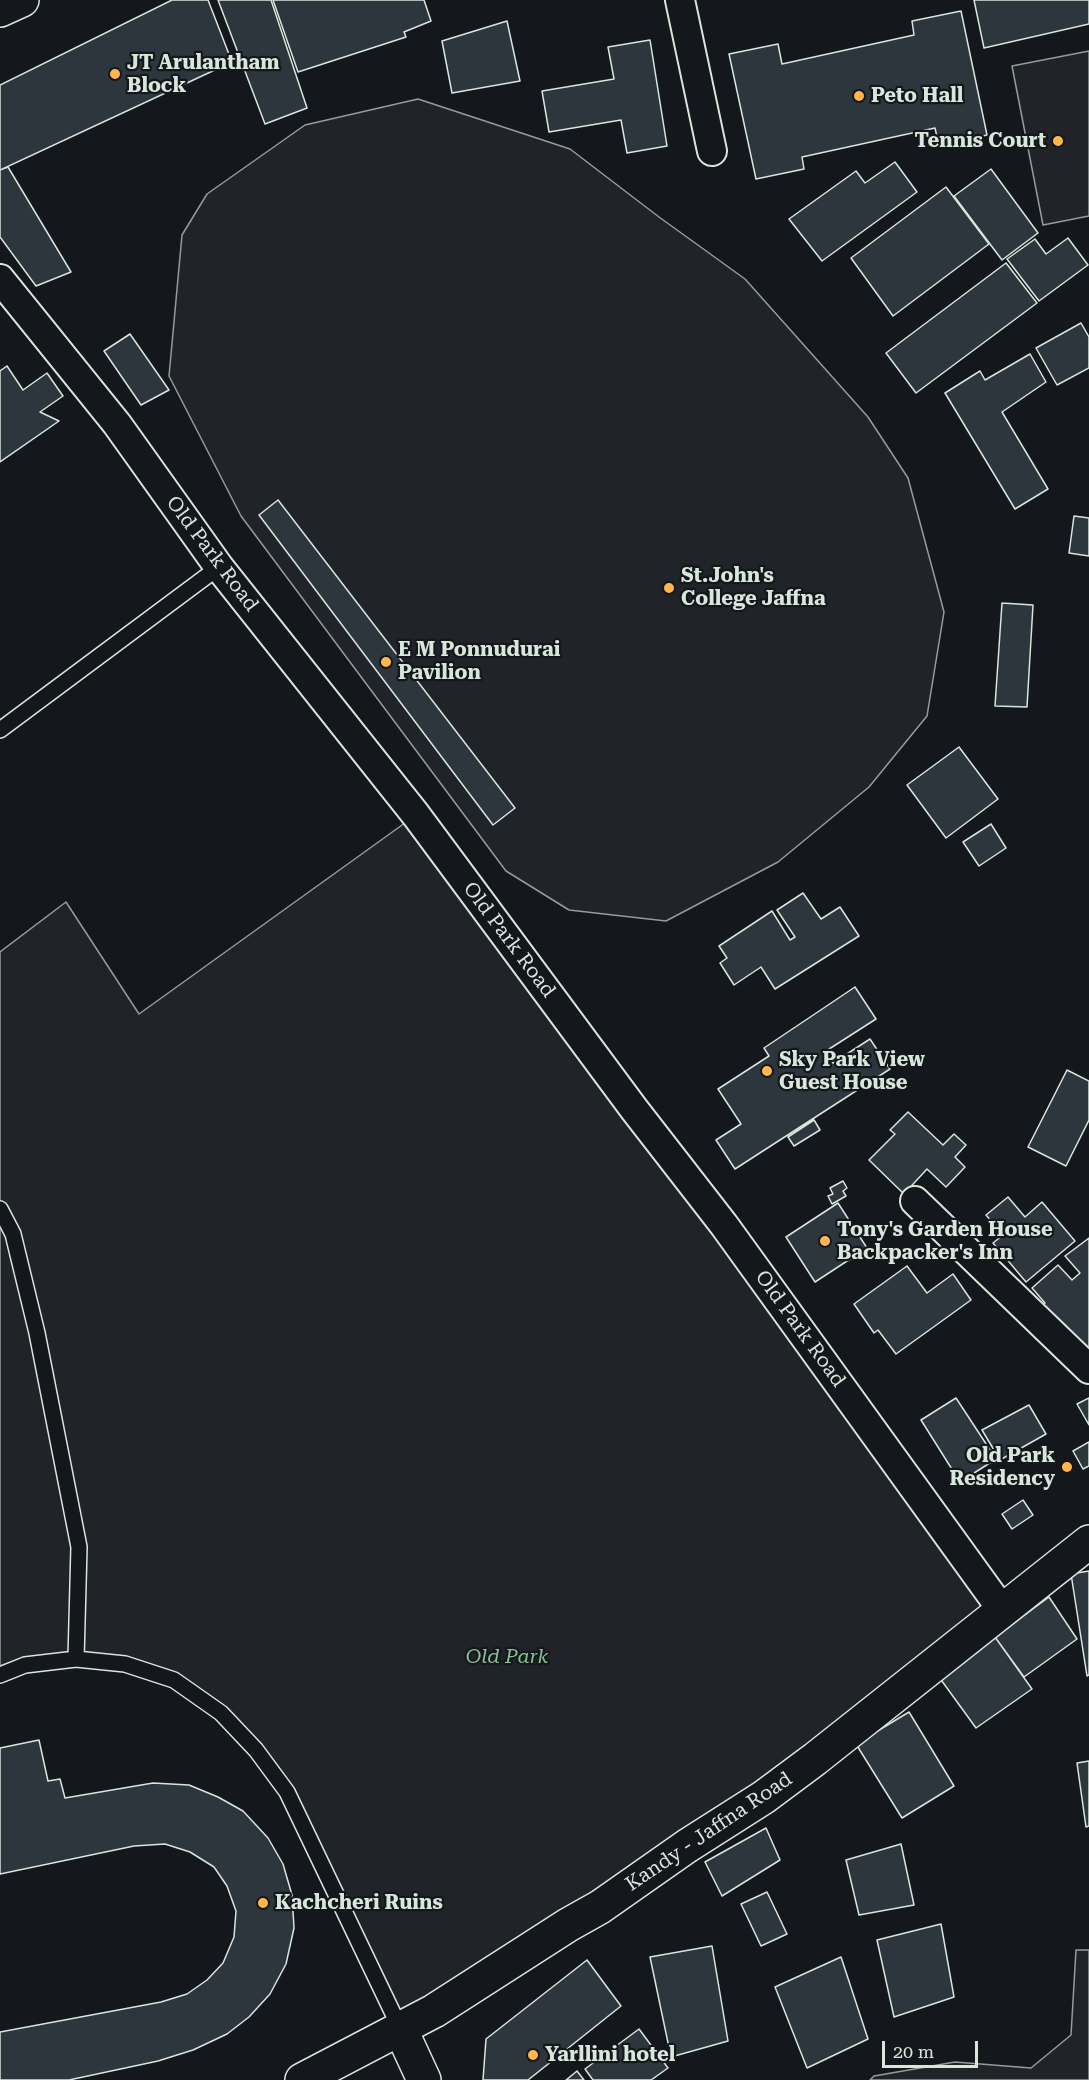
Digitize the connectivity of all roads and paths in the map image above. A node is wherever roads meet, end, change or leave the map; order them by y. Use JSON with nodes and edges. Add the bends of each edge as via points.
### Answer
{"nodes":[{"id":1,"x":22,"y":0,"type":"edge"},
{"id":2,"x":680,"y":0,"type":"edge"},
{"id":3,"x":0,"y":10,"type":"edge"},
{"id":4,"x":712,"y":151,"type":"dead end"},
{"id":5,"x":0,"y":279,"type":"edge"},
{"id":6,"x":219,"y":567,"type":"junction"},
{"id":7,"x":0,"y":730,"type":"edge"},
{"id":8,"x":915,"y":1201,"type":"dead end"},
{"id":9,"x":0,"y":1209,"type":"edge"},
{"id":10,"x":1089,"y":1370,"type":"edge"},
{"id":11,"x":1089,"y":1542,"type":"edge"},
{"id":12,"x":1003,"y":1611,"type":"junction"},
{"id":13,"x":76,"y":1659,"type":"junction"},
{"id":14,"x":0,"y":1675,"type":"edge"},
{"id":15,"x":400,"y":2028,"type":"junction"},
{"id":16,"x":302,"y":2080,"type":"edge"},
{"id":17,"x":424,"y":2080,"type":"edge"}],
"edges":[{"from":1,"to":3,"type":"main road"},
{"from":2,"to":4,"type":"street"},
{"from":5,"to":6,"type":"street","name":"Old Park Road","via":[[117,424]]},
{"from":6,"to":7,"type":"lane"},
{"from":6,"to":12,"type":"street","name":"Old Park Road","via":[[416,814],[724,1225]]},
{"from":8,"to":10,"type":"street"},
{"from":9,"to":13,"type":"lane","via":[[13,1234],[37,1333],[79,1547]]},
{"from":11,"to":12,"type":"main road","name":"Kandy - Jaffna Road"},
{"from":12,"to":15,"type":"main road","name":"Kandy - Jaffna Road","via":[[764,1797],[600,1907],[434,2011]]},
{"from":13,"to":14,"type":"lane","via":[[25,1665]]},
{"from":13,"to":15,"type":"lane","via":[[125,1664],[174,1680],[221,1713],[256,1750],[287,1792]]},
{"from":15,"to":16,"type":"main road","name":"Kandy - Jaffna Road"},
{"from":15,"to":17,"type":"main road"}]}
